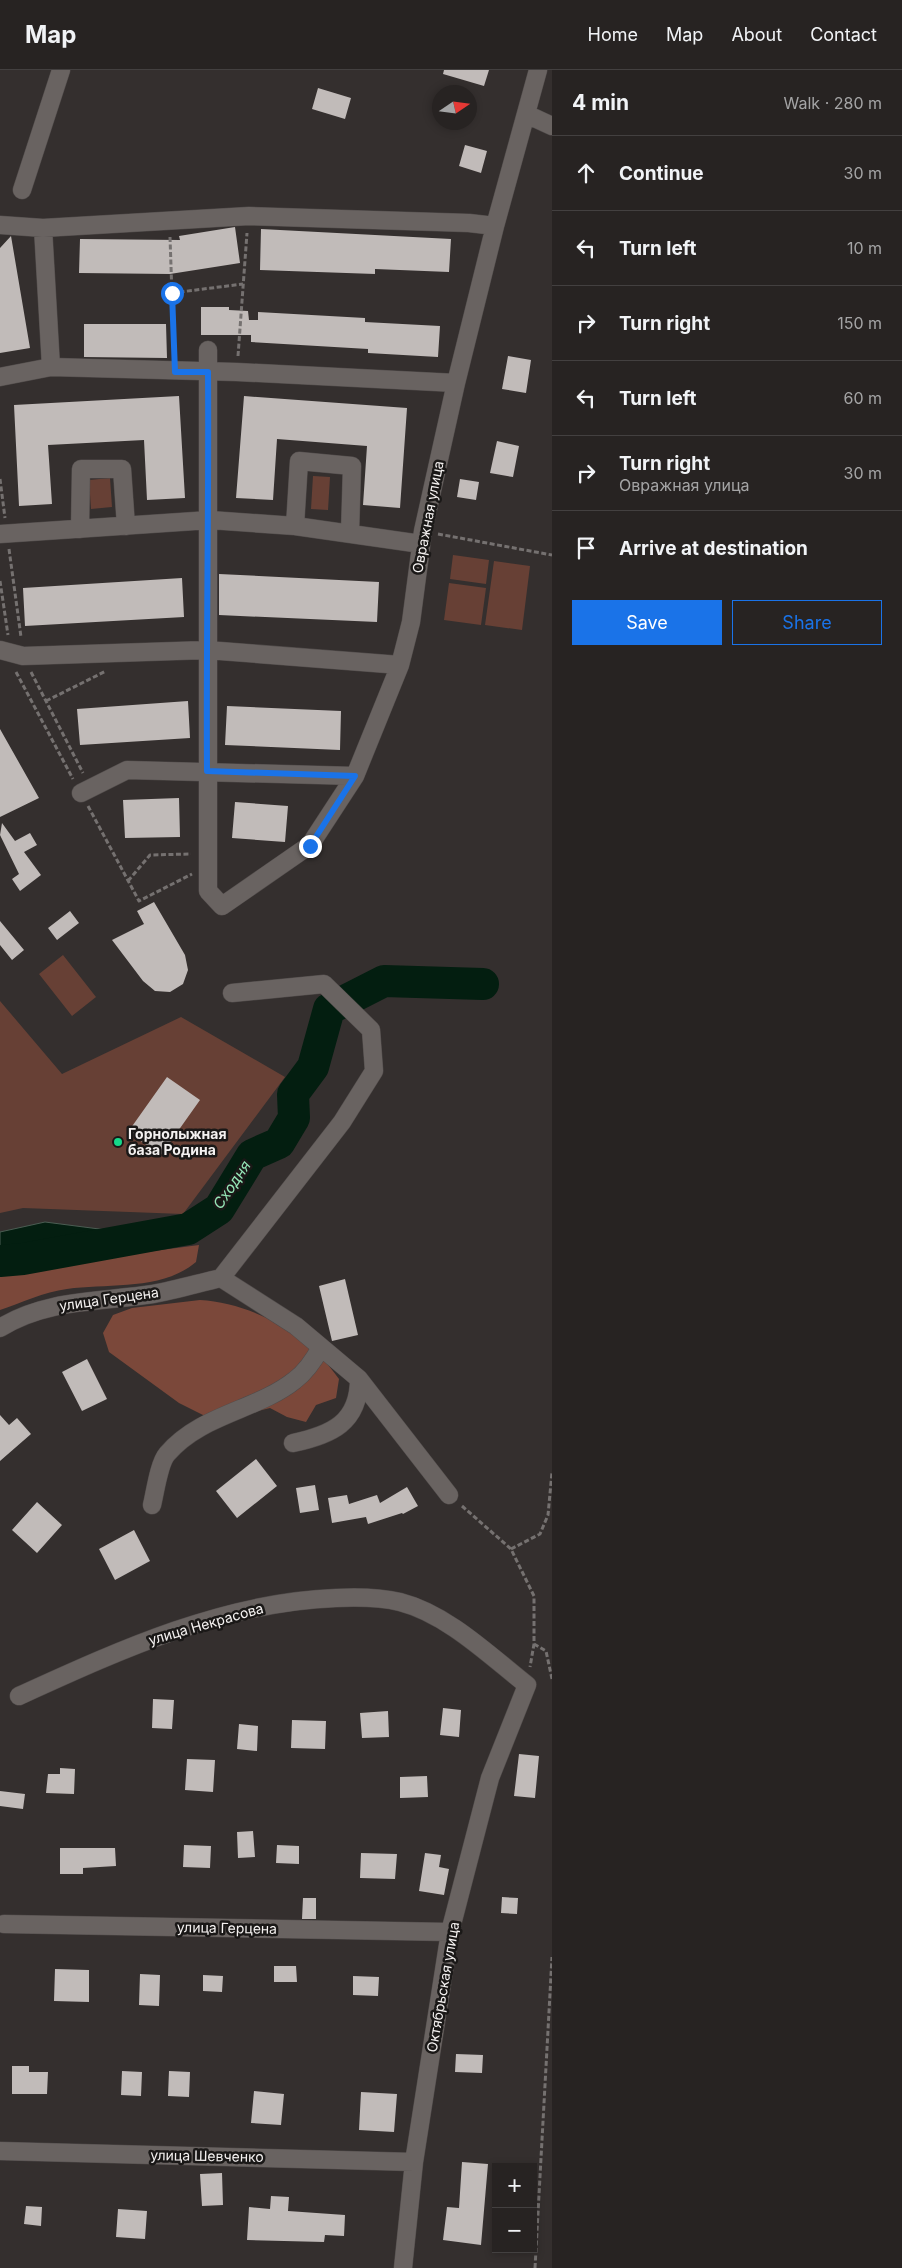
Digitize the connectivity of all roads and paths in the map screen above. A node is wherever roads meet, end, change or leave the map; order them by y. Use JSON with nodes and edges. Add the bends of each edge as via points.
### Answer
{"nodes":[{"id":1,"x":61,"y":70,"type":"edge"},
{"id":2,"x":538,"y":70,"type":"edge"},
{"id":3,"x":548,"y":70,"type":"edge"},
{"id":4,"x":552,"y":72,"type":"edge"},
{"id":5,"x":526,"y":114,"type":"junction"},
{"id":6,"x":552,"y":126,"type":"edge"},
{"id":7,"x":22,"y":190,"type":"dead end"},
{"id":8,"x":248,"y":216,"type":"junction"},
{"id":9,"x":169,"y":221,"type":"junction"},
{"id":10,"x":0,"y":225,"type":"edge"},
{"id":11,"x":495,"y":226,"type":"junction"},
{"id":12,"x":43,"y":228,"type":"junction"},
{"id":13,"x":244,"y":284,"type":"junction"},
{"id":14,"x":172,"y":293,"type":"junction"},
{"id":15,"x":208,"y":350,"type":"dead end"},
{"id":16,"x":51,"y":367,"type":"junction"},
{"id":17,"x":175,"y":372,"type":"junction"},
{"id":18,"x":208,"y":372,"type":"junction"},
{"id":19,"x":237,"y":372,"type":"junction"},
{"id":20,"x":0,"y":376,"type":"edge"},
{"id":21,"x":456,"y":383,"type":"junction"},
{"id":22,"x":210,"y":520,"type":"junction"},
{"id":23,"x":126,"y":526,"type":"junction"},
{"id":24,"x":295,"y":526,"type":"junction"},
{"id":25,"x":80,"y":529,"type":"junction"},
{"id":26,"x":350,"y":533,"type":"junction"},
{"id":27,"x":0,"y":534,"type":"edge"},
{"id":28,"x":422,"y":538,"type":"junction"},
{"id":29,"x":552,"y":555,"type":"edge"},
{"id":30,"x":0,"y":581,"type":"edge"},
{"id":31,"x":5,"y":650,"type":"edge"},
{"id":32,"x":206,"y":650,"type":"junction"},
{"id":33,"x":400,"y":665,"type":"junction"},
{"id":34,"x":113,"y":668,"type":"dead end"},
{"id":35,"x":46,"y":701,"type":"dead end"},
{"id":36,"x":207,"y":771,"type":"junction"},
{"id":37,"x":355,"y":776,"type":"junction"},
{"id":38,"x":81,"y":793,"type":"junction"},
{"id":39,"x":208,"y":860,"type":"junction"},
{"id":40,"x":128,"y":881,"type":"junction"},
{"id":41,"x":232,"y":993,"type":"dead end"},
{"id":42,"x":221,"y":1278,"type":"junction"},
{"id":43,"x":0,"y":1328,"type":"edge"},
{"id":44,"x":321,"y":1347,"type":"junction"},
{"id":45,"x":359,"y":1379,"type":"junction"},
{"id":46,"x":293,"y":1443,"type":"dead end"},
{"id":47,"x":552,"y":1472,"type":"edge"},
{"id":48,"x":449,"y":1495,"type":"joint"},
{"id":49,"x":152,"y":1505,"type":"dead end"},
{"id":50,"x":511,"y":1549,"type":"junction"},
{"id":51,"x":552,"y":1679,"type":"edge"},
{"id":52,"x":527,"y":1685,"type":"joint"},
{"id":53,"x":19,"y":1696,"type":"dead end"},
{"id":54,"x":4,"y":1924,"type":"dead end"},
{"id":55,"x":450,"y":1932,"type":"junction"},
{"id":56,"x":552,"y":1957,"type":"edge"},
{"id":57,"x":0,"y":2151,"type":"edge"},
{"id":58,"x":414,"y":2162,"type":"junction"},
{"id":59,"x":403,"y":2268,"type":"edge"},
{"id":60,"x":535,"y":2268,"type":"edge"}],
"edges":[{"from":1,"to":7,"type":"street"},
{"from":2,"to":5,"type":"street","name":"Овражная улица"},
{"from":3,"to":4,"type":"street"},
{"from":5,"to":6,"type":"street"},
{"from":5,"to":11,"type":"street","name":"Овражная улица"},
{"from":8,"to":9,"type":"street"},
{"from":8,"to":11,"type":"street"},
{"from":8,"to":13,"type":"path"},
{"from":9,"to":12,"type":"street"},
{"from":9,"to":14,"type":"path"},
{"from":10,"to":12,"type":"street"},
{"from":11,"to":21,"type":"street","name":"Овражная улица"},
{"from":12,"to":16,"type":"street"},
{"from":13,"to":14,"type":"path"},
{"from":13,"to":19,"type":"path"},
{"from":14,"to":17,"type":"path"},
{"from":15,"to":18,"type":"street"},
{"from":16,"to":17,"type":"street"},
{"from":16,"to":20,"type":"street"},
{"from":17,"to":18,"type":"street"},
{"from":18,"to":19,"type":"street"},
{"from":18,"to":22,"type":"street"},
{"from":19,"to":21,"type":"street"},
{"from":21,"to":28,"type":"street","name":"Овражная улица"},
{"from":22,"to":23,"type":"street"},
{"from":22,"to":24,"type":"street"},
{"from":22,"to":32,"type":"street"},
{"from":23,"to":25,"type":"street"},
{"from":23,"to":25,"type":"street","via":[[122,469],[81,470]]},
{"from":24,"to":26,"type":"street"},
{"from":24,"to":26,"type":"street","via":[[299,461],[352,466]]},
{"from":25,"to":27,"type":"street"},
{"from":26,"to":28,"type":"street"},
{"from":28,"to":29,"type":"path"},
{"from":28,"to":33,"type":"street","name":"Овражная улица","via":[[411,622]]},
{"from":30,"to":31,"type":"path"},
{"from":31,"to":32,"type":"street","via":[[23,656]]},
{"from":31,"to":38,"type":"path"},
{"from":32,"to":33,"type":"street"},
{"from":32,"to":36,"type":"street"},
{"from":33,"to":37,"type":"street","name":"Овражная улица"},
{"from":34,"to":35,"type":"path"},
{"from":36,"to":37,"type":"street"},
{"from":36,"to":38,"type":"street","via":[[127,770]]},
{"from":36,"to":39,"type":"street"},
{"from":37,"to":39,"type":"street","name":"Овражная улица","via":[[310,846],[222,906],[208,891]]},
{"from":38,"to":40,"type":"path"},
{"from":39,"to":40,"type":"path","via":[[150,855]]},
{"from":39,"to":40,"type":"path","via":[[139,901]]},
{"from":41,"to":42,"type":"street","via":[[324,984],[371,1030],[374,1071],[342,1122]]},
{"from":42,"to":43,"type":"street","name":"улица Герцена","via":[[154,1294],[67,1303]]},
{"from":42,"to":44,"type":"street","via":[[296,1326]]},
{"from":44,"to":45,"type":"street"},
{"from":44,"to":49,"type":"street","via":[[311,1365],[295,1381],[190,1434],[166,1455]]},
{"from":45,"to":46,"type":"street","via":[[359,1394],[353,1410],[342,1424],[322,1436]]},
{"from":45,"to":48,"type":"street"},
{"from":47,"to":50,"type":"path","via":[[548,1516],[540,1534]]},
{"from":48,"to":50,"type":"path"},
{"from":50,"to":51,"type":"path","via":[[534,1596],[534,1644],[546,1651]]},
{"from":52,"to":53,"type":"street","name":"улица Некрасова","via":[[449,1624],[401,1602],[367,1597],[310,1599],[248,1609],[168,1632]]},
{"from":52,"to":55,"type":"street","name":"Октябрьская улица","via":[[490,1778]]},
{"from":54,"to":55,"type":"street","name":"улица Герцена"},
{"from":55,"to":58,"type":"street","name":"Октябрьская улица"},
{"from":56,"to":60,"type":"path"},
{"from":57,"to":58,"type":"street","name":"улица Шевченко"},
{"from":58,"to":59,"type":"street","name":"Октябрьская улица"}]}
